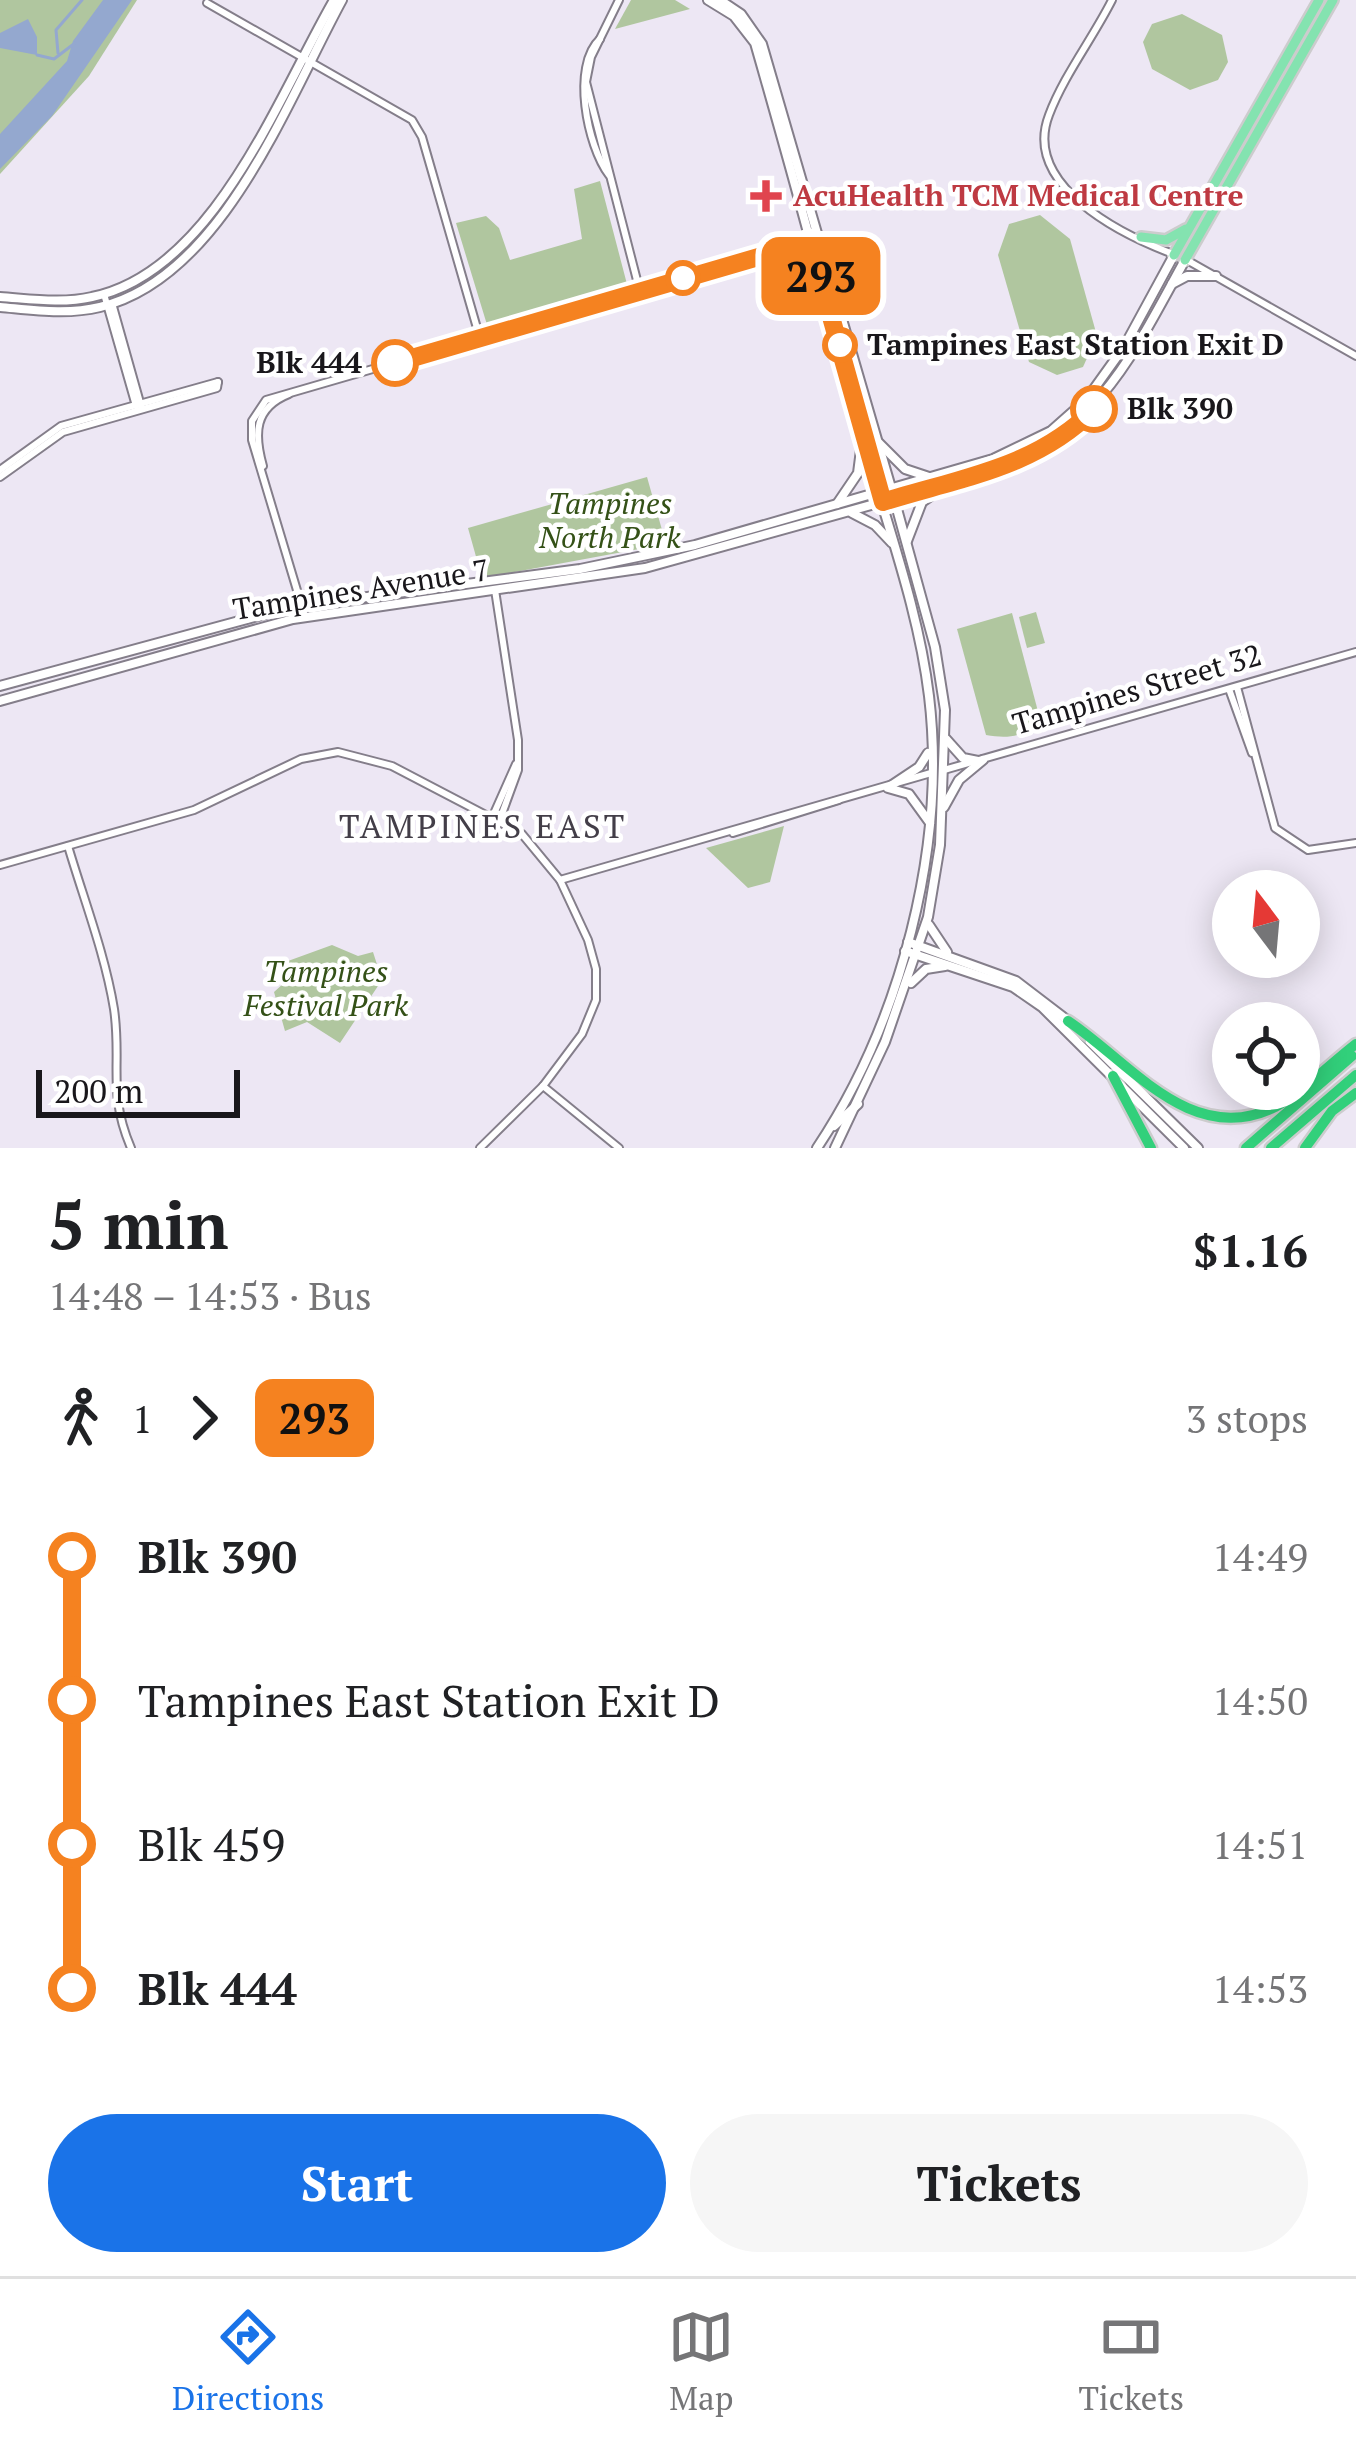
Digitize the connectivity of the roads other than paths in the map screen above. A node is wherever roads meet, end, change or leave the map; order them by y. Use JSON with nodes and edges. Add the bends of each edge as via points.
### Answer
{"nodes":[{"id":1,"x":338,"y":0,"type":"edge"},
{"id":2,"x":619,"y":0,"type":"edge"},
{"id":3,"x":708,"y":0,"type":"edge"},
{"id":4,"x":720,"y":0,"type":"edge"},
{"id":5,"x":1112,"y":0,"type":"edge"},
{"id":6,"x":1318,"y":0,"type":"edge"},
{"id":7,"x":1333,"y":0,"type":"edge"},
{"id":8,"x":207,"y":3,"type":"dead end"},
{"id":9,"x":306,"y":58,"type":"junction"},
{"id":10,"x":1190,"y":224,"type":"junction"},
{"id":11,"x":1141,"y":237,"type":"junction"},
{"id":12,"x":815,"y":241,"type":"junction"},
{"id":13,"x":1180,"y":257,"type":"junction"},
{"id":14,"x":1216,"y":276,"type":"junction"},
{"id":15,"x":1171,"y":285,"type":"junction"},
{"id":16,"x":639,"y":290,"type":"junction"},
{"id":17,"x":106,"y":294,"type":"junction"},
{"id":18,"x":0,"y":297,"type":"edge"},
{"id":19,"x":110,"y":304,"type":"junction"},
{"id":20,"x":0,"y":307,"type":"edge"},
{"id":21,"x":480,"y":338,"type":"junction"},
{"id":22,"x":1356,"y":356,"type":"edge"},
{"id":23,"x":139,"y":408,"type":"junction"},
{"id":24,"x":862,"y":436,"type":"junction"},
{"id":25,"x":876,"y":440,"type":"junction"},
{"id":26,"x":0,"y":474,"type":"edge"},
{"id":27,"x":931,"y":478,"type":"junction"},
{"id":28,"x":949,"y":483,"type":"junction"},
{"id":29,"x":891,"y":488,"type":"junction"},
{"id":30,"x":880,"y":491,"type":"junction"},
{"id":31,"x":894,"y":498,"type":"junction"},
{"id":32,"x":883,"y":502,"type":"junction"},
{"id":33,"x":836,"y":505,"type":"junction"},
{"id":34,"x":846,"y":512,"type":"junction"},
{"id":35,"x":906,"y":542,"type":"junction"},
{"id":36,"x":893,"y":544,"type":"junction"},
{"id":37,"x":494,"y":580,"type":"junction"},
{"id":38,"x":495,"y":592,"type":"junction"},
{"id":39,"x":302,"y":604,"type":"junction"},
{"id":40,"x":305,"y":617,"type":"junction"},
{"id":41,"x":1356,"y":652,"type":"edge"},
{"id":42,"x":0,"y":686,"type":"edge"},
{"id":43,"x":1233,"y":688,"type":"junction"},
{"id":44,"x":0,"y":701,"type":"edge"},
{"id":45,"x":945,"y":738,"type":"junction"},
{"id":46,"x":931,"y":744,"type":"junction"},
{"id":47,"x":981,"y":760,"type":"junction"},
{"id":48,"x":944,"y":770,"type":"junction"},
{"id":49,"x":931,"y":773,"type":"junction"},
{"id":50,"x":887,"y":787,"type":"junction"},
{"id":51,"x":941,"y":814,"type":"junction"},
{"id":52,"x":496,"y":820,"type":"junction"},
{"id":53,"x":931,"y":824,"type":"junction"},
{"id":54,"x":1356,"y":843,"type":"edge"},
{"id":55,"x":68,"y":846,"type":"junction"},
{"id":56,"x":0,"y":865,"type":"edge"},
{"id":57,"x":560,"y":880,"type":"junction"},
{"id":58,"x":928,"y":916,"type":"junction"},
{"id":59,"x":906,"y":946,"type":"junction"},
{"id":60,"x":920,"y":950,"type":"junction"},
{"id":61,"x":952,"y":961,"type":"junction"},
{"id":62,"x":906,"y":988,"type":"junction"},
{"id":63,"x":1068,"y":1021,"type":"junction"},
{"id":64,"x":1356,"y":1048,"type":"edge"},
{"id":65,"x":1113,"y":1076,"type":"junction"},
{"id":66,"x":1356,"y":1079,"type":"edge"},
{"id":67,"x":543,"y":1086,"type":"junction"},
{"id":68,"x":1356,"y":1093,"type":"edge"},
{"id":69,"x":858,"y":1104,"type":"junction"},
{"id":70,"x":828,"y":1131,"type":"junction"},
{"id":71,"x":131,"y":1148,"type":"edge"},
{"id":72,"x":480,"y":1148,"type":"edge"},
{"id":73,"x":620,"y":1148,"type":"edge"},
{"id":74,"x":817,"y":1148,"type":"edge"},
{"id":75,"x":835,"y":1148,"type":"edge"},
{"id":76,"x":1151,"y":1148,"type":"edge"},
{"id":77,"x":1184,"y":1148,"type":"edge"},
{"id":78,"x":1198,"y":1148,"type":"edge"},
{"id":79,"x":1246,"y":1148,"type":"edge"},
{"id":80,"x":1270,"y":1148,"type":"edge"},
{"id":81,"x":1305,"y":1148,"type":"edge"}],
"edges":[{"from":1,"to":9,"type":"main road"},
{"from":2,"to":16,"type":"street","via":[[587,54],[581,82]]},
{"from":3,"to":12,"type":"main road","via":[[755,43]]},
{"from":4,"to":12,"type":"main road","via":[[762,44]]},
{"from":5,"to":11,"type":"street","via":[[1048,117],[1046,157],[1070,196]]},
{"from":6,"to":10,"type":"main road","name":"Tampines Avenue 7"},
{"from":7,"to":13,"type":"main road","name":"Tampines Avenue 7"},
{"from":8,"to":9,"type":"street"},
{"from":9,"to":17,"type":"main road","via":[[193,239],[159,269]]},
{"from":9,"to":19,"type":"main road","via":[[201,246],[164,278]]},
{"from":9,"to":21,"type":"street","via":[[418,128]]},
{"from":10,"to":11,"type":"main road","via":[[1166,240]]},
{"from":10,"to":13,"type":"main road","name":"Tampines Avenue 7"},
{"from":11,"to":13,"type":"street"},
{"from":12,"to":16,"type":"street"},
{"from":12,"to":24,"type":"main road"},
{"from":12,"to":25,"type":"main road"},
{"from":13,"to":14,"type":"street"},
{"from":13,"to":15,"type":"main road","name":"Tampines Avenue 7"},
{"from":13,"to":27,"type":"main road","name":"Tampines Avenue 7","via":[[1074,412],[1016,450]]},
{"from":14,"to":15,"type":"main road"},
{"from":14,"to":22,"type":"street"},
{"from":15,"to":28,"type":"main road","name":"Tampines Avenue 7","via":[[1123,370],[1080,423],[1038,453]]},
{"from":16,"to":21,"type":"street"},
{"from":17,"to":18,"type":"main road"},
{"from":17,"to":19,"type":"street"},
{"from":19,"to":20,"type":"main road","via":[[60,312]]},
{"from":19,"to":23,"type":"street"},
{"from":21,"to":39,"type":"street","via":[[266,400],[251,432]]},
{"from":23,"to":23,"type":"street","via":[[218,382],[218,388]]},
{"from":23,"to":26,"type":"street","via":[[32,446]]},
{"from":24,"to":30,"type":"main road"},
{"from":24,"to":33,"type":"main road","via":[[858,473]]},
{"from":25,"to":27,"type":"main road","via":[[905,469]]},
{"from":25,"to":29,"type":"main road"},
{"from":27,"to":29,"type":"main road","name":"Tampines Avenue 7"},
{"from":28,"to":31,"type":"main road","name":"Tampines Avenue 7"},
{"from":28,"to":35,"type":"main road","via":[[922,502]]},
{"from":29,"to":30,"type":"main road","name":"Tampines Avenue 7"},
{"from":29,"to":31,"type":"main road"},
{"from":30,"to":32,"type":"main road"},
{"from":30,"to":33,"type":"main road","name":"Tampines Avenue 7"},
{"from":31,"to":32,"type":"main road","name":"Tampines Avenue 7"},
{"from":31,"to":35,"type":"main road"},
{"from":32,"to":34,"type":"main road","name":"Tampines Avenue 7"},
{"from":32,"to":36,"type":"main road"},
{"from":33,"to":37,"type":"main road","name":"Tampines Avenue 7","via":[[695,545]]},
{"from":34,"to":36,"type":"main road","via":[[862,515]]},
{"from":34,"to":38,"type":"main road","name":"Tampines Avenue 7","via":[[645,568]]},
{"from":35,"to":45,"type":"main road","via":[[943,687]]},
{"from":36,"to":46,"type":"main road","via":[[928,691]]},
{"from":37,"to":38,"type":"street"},
{"from":37,"to":39,"type":"main road","name":"Tampines Avenue 7"},
{"from":38,"to":40,"type":"main road","name":"Tampines Avenue 7"},
{"from":38,"to":52,"type":"street","via":[[517,730],[516,764]]},
{"from":39,"to":40,"type":"street"},
{"from":39,"to":42,"type":"main road","name":"Tampines Avenue 7"},
{"from":40,"to":44,"type":"main road","name":"Tampines Avenue 7"},
{"from":41,"to":43,"type":"street","name":"Tampines Street 32"},
{"from":43,"to":47,"type":"street","name":"Tampines Street 32"},
{"from":43,"to":54,"type":"street","via":[[1284,838],[1316,850]]},
{"from":45,"to":47,"type":"main road","via":[[963,758]]},
{"from":45,"to":48,"type":"main road"},
{"from":46,"to":49,"type":"main road"},
{"from":46,"to":50,"type":"main road","via":[[920,767]]},
{"from":47,"to":48,"type":"street","name":"Tampines Street 32"},
{"from":47,"to":51,"type":"main road"},
{"from":48,"to":49,"type":"street","name":"Tampines Street 32"},
{"from":48,"to":51,"type":"main road"},
{"from":49,"to":50,"type":"street","name":"Tampines Street 32"},
{"from":49,"to":53,"type":"main road"},
{"from":50,"to":53,"type":"main road","via":[[909,794]]},
{"from":50,"to":57,"type":"street","name":"Tampines Street 32"},
{"from":51,"to":58,"type":"main road"},
{"from":52,"to":55,"type":"street","via":[[380,761],[338,752],[301,759],[194,810]]},
{"from":52,"to":57,"type":"street","via":[[535,844]]},
{"from":53,"to":59,"type":"main road"},
{"from":55,"to":56,"type":"street"},
{"from":55,"to":71,"type":"street","via":[[109,981],[113,1086]]},
{"from":57,"to":67,"type":"street","via":[[593,954],[597,990],[582,1034]]},
{"from":58,"to":60,"type":"main road"},
{"from":58,"to":61,"type":"main road","via":[[932,937]]},
{"from":59,"to":60,"type":"main road"},
{"from":59,"to":70,"type":"main road"},
{"from":60,"to":61,"type":"main road"},
{"from":60,"to":62,"type":"main road"},
{"from":61,"to":62,"type":"main road","via":[[926,969]]},
{"from":61,"to":63,"type":"main road","via":[[1016,981]]},
{"from":61,"to":65,"type":"main road","via":[[1013,987]]},
{"from":62,"to":69,"type":"main road"},
{"from":63,"to":64,"type":"highway","via":[[1161,1096],[1202,1117],[1273,1108]]},
{"from":63,"to":78,"type":"main road"},
{"from":64,"to":79,"type":"highway"},
{"from":65,"to":76,"type":"highway"},
{"from":65,"to":77,"type":"main road"},
{"from":66,"to":80,"type":"highway"},
{"from":67,"to":72,"type":"street"},
{"from":67,"to":73,"type":"street"},
{"from":68,"to":81,"type":"highway"},
{"from":69,"to":70,"type":"main road"},
{"from":69,"to":75,"type":"main road"},
{"from":70,"to":74,"type":"main road"}]}
